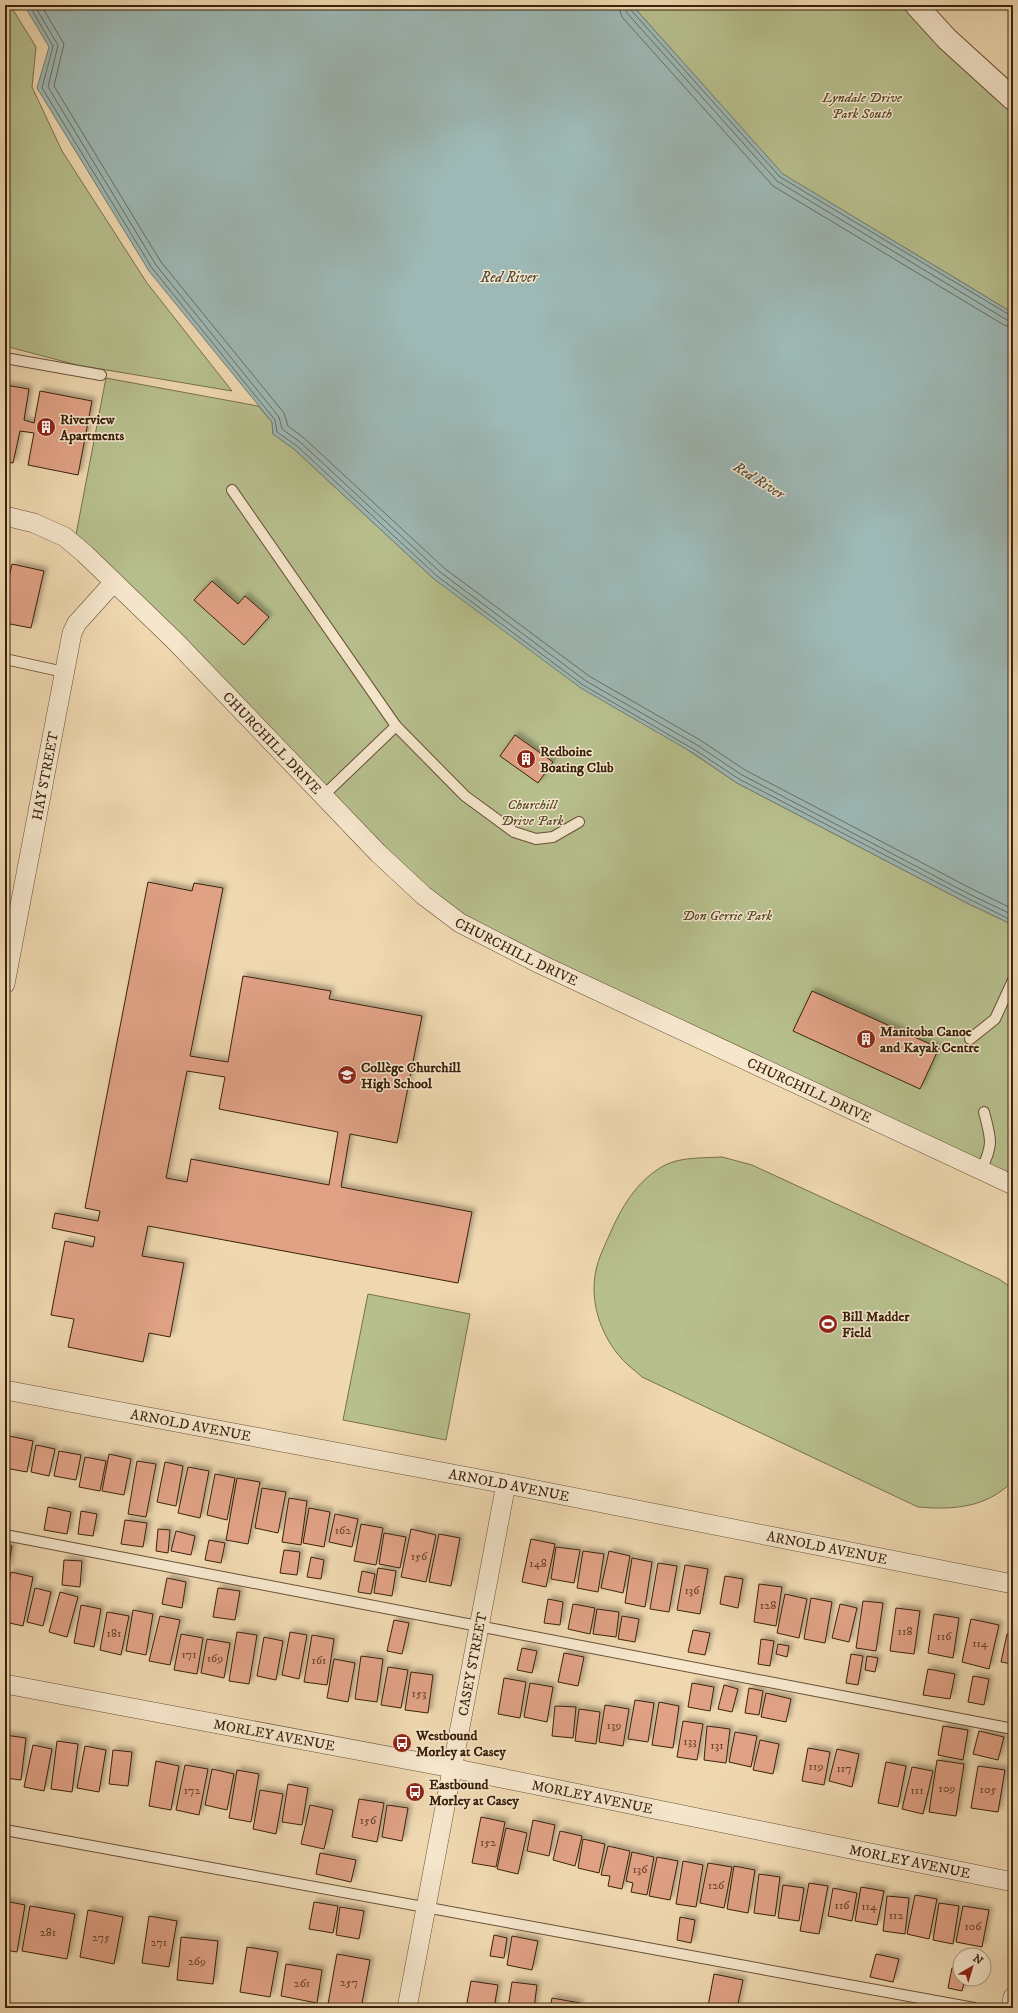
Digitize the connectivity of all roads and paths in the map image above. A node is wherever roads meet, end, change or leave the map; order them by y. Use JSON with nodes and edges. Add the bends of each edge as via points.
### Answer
{"nodes":[{"id":1,"x":916,"y":5,"type":"edge"},
{"id":2,"x":1013,"y":98,"type":"edge"},
{"id":3,"x":5,"y":358,"type":"edge"},
{"id":4,"x":101,"y":375,"type":"dead end"},
{"id":5,"x":232,"y":490,"type":"dead end"},
{"id":6,"x":5,"y":516,"type":"edge"},
{"id":7,"x":114,"y":582,"type":"junction"},
{"id":8,"x":5,"y":660,"type":"edge"},
{"id":9,"x":64,"y":672,"type":"junction"},
{"id":10,"x":396,"y":726,"type":"junction"},
{"id":11,"x":323,"y":796,"type":"junction"},
{"id":12,"x":579,"y":822,"type":"dead end"},
{"id":13,"x":1013,"y":980,"type":"edge"},
{"id":14,"x":5,"y":984,"type":"edge"},
{"id":15,"x":970,"y":1038,"type":"dead end"},
{"id":16,"x":984,"y":1112,"type":"dead end"},
{"id":17,"x":981,"y":1170,"type":"junction"},
{"id":18,"x":1013,"y":1185,"type":"edge"},
{"id":19,"x":5,"y":1390,"type":"edge"},
{"id":20,"x":506,"y":1484,"type":"junction"},
{"id":21,"x":5,"y":1535,"type":"edge"},
{"id":22,"x":1013,"y":1584,"type":"edge"},
{"id":23,"x":479,"y":1626,"type":"junction"},
{"id":24,"x":5,"y":1684,"type":"edge"},
{"id":25,"x":1013,"y":1729,"type":"edge"},
{"id":26,"x":452,"y":1768,"type":"junction"},
{"id":27,"x":5,"y":1830,"type":"edge"},
{"id":28,"x":1013,"y":1882,"type":"edge"},
{"id":29,"x":426,"y":1908,"type":"junction"},
{"id":30,"x":1013,"y":1997,"type":"edge"},
{"id":31,"x":408,"y":2008,"type":"edge"},
{"id":32,"x":974,"y":2008,"type":"edge"},
{"id":33,"x":1011,"y":2008,"type":"edge"}],
"edges":[{"from":1,"to":2,"type":"street","via":[[947,39]]},
{"from":3,"to":4,"type":"lane"},
{"from":5,"to":10,"type":"lane"},
{"from":6,"to":7,"type":"street","name":"CHURCHILL DRIVE","via":[[34,523],[65,537]]},
{"from":7,"to":9,"type":"street","name":"HAY STREET","via":[[77,623],[72,633]]},
{"from":7,"to":11,"type":"street","name":"CHURCHILL DRIVE","via":[[176,642]]},
{"from":8,"to":9,"type":"lane"},
{"from":9,"to":14,"type":"street","name":"HAY STREET"},
{"from":10,"to":11,"type":"lane"},
{"from":10,"to":12,"type":"lane","via":[[465,796],[514,832],[536,839],[553,837]]},
{"from":11,"to":17,"type":"street","name":"CHURCHILL DRIVE","via":[[383,858],[423,895],[460,923],[540,964]]},
{"from":13,"to":15,"type":"lane","via":[[995,1019]]},
{"from":16,"to":17,"type":"lane","via":[[990,1135],[990,1152]]},
{"from":17,"to":18,"type":"street","name":"CHURCHILL DRIVE"},
{"from":19,"to":20,"type":"street","name":"ARNOLD AVENUE"},
{"from":20,"to":22,"type":"street","name":"ARNOLD AVENUE"},
{"from":20,"to":23,"type":"street","name":"CASEY STREET"},
{"from":21,"to":23,"type":"lane"},
{"from":23,"to":25,"type":"lane"},
{"from":23,"to":26,"type":"street","name":"CASEY STREET"},
{"from":24,"to":26,"type":"street","name":"MORLEY AVENUE"},
{"from":26,"to":28,"type":"street","name":"MORLEY AVENUE"},
{"from":26,"to":29,"type":"street","name":"CASEY STREET"},
{"from":27,"to":29,"type":"lane"},
{"from":29,"to":31,"type":"street","name":"CASEY STREET"},
{"from":29,"to":32,"type":"lane"},
{"from":30,"to":33,"type":"street"}]}
